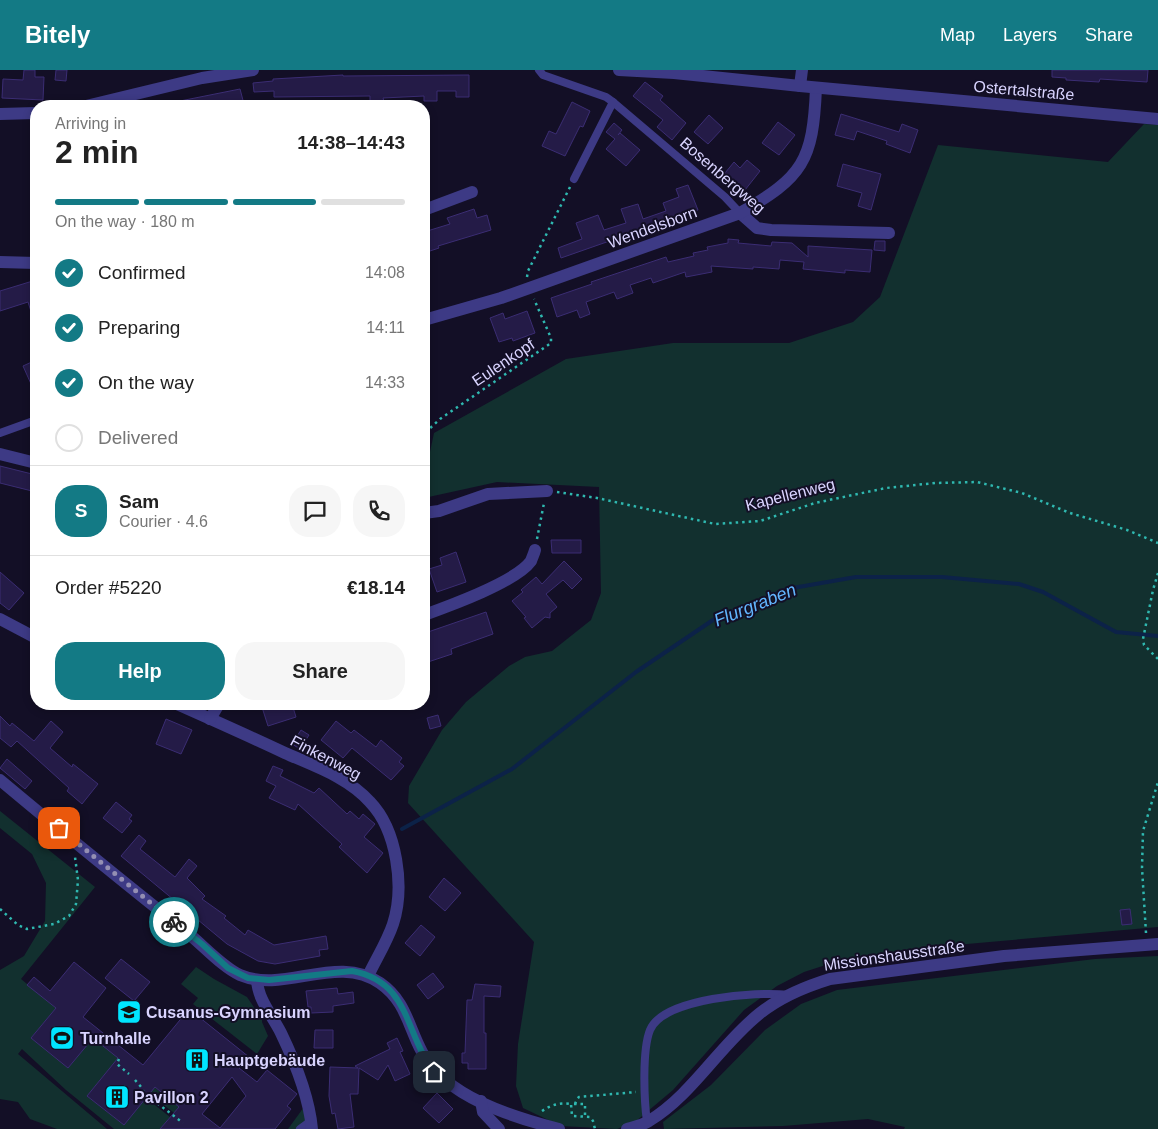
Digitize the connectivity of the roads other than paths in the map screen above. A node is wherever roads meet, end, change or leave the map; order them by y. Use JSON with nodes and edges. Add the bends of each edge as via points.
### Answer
{"nodes":[{"id":1,"x":253,"y":70,"type":"edge"},
{"id":2,"x":539,"y":70,"type":"edge"},
{"id":3,"x":619,"y":70,"type":"edge"},
{"id":4,"x":802,"y":70,"type":"edge"},
{"id":5,"x":222,"y":72,"type":"edge"},
{"id":6,"x":800,"y":86,"type":"junction"},
{"id":7,"x":816,"y":88,"type":"junction"},
{"id":8,"x":110,"y":100,"type":"edge"},
{"id":9,"x":613,"y":102,"type":"junction"},
{"id":10,"x":30,"y":113,"type":"edge"},
{"id":11,"x":0,"y":114,"type":"edge"},
{"id":12,"x":1158,"y":119,"type":"edge"},
{"id":13,"x":574,"y":179,"type":"road end"},
{"id":14,"x":472,"y":192,"type":"dead end"},
{"id":15,"x":430,"y":208,"type":"edge"},
{"id":16,"x":740,"y":213,"type":"junction"},
{"id":17,"x":889,"y":233,"type":"dead end"},
{"id":18,"x":0,"y":262,"type":"edge"},
{"id":19,"x":30,"y":263,"type":"edge"},
{"id":20,"x":430,"y":318,"type":"edge"},
{"id":21,"x":30,"y":422,"type":"edge"},
{"id":22,"x":0,"y":433,"type":"edge"},
{"id":23,"x":0,"y":454,"type":"edge"},
{"id":24,"x":30,"y":461,"type":"edge"},
{"id":25,"x":547,"y":491,"type":"road end"},
{"id":26,"x":430,"y":512,"type":"edge"},
{"id":27,"x":535,"y":550,"type":"road end"},
{"id":28,"x":430,"y":613,"type":"edge"},
{"id":29,"x":0,"y":619,"type":"edge"},
{"id":30,"x":30,"y":635,"type":"edge"},
{"id":31,"x":191,"y":710,"type":"edge"},
{"id":32,"x":215,"y":710,"type":"edge"},
{"id":33,"x":210,"y":718,"type":"junction"},
{"id":34,"x":0,"y":780,"type":"edge"},
{"id":35,"x":1158,"y":944,"type":"edge"},
{"id":36,"x":368,"y":976,"type":"junction"},
{"id":37,"x":258,"y":980,"type":"junction"},
{"id":38,"x":787,"y":995,"type":"junction"},
{"id":39,"x":481,"y":1102,"type":"junction"},
{"id":40,"x":647,"y":1122,"type":"junction"},
{"id":41,"x":312,"y":1125,"type":"edge"},
{"id":42,"x":300,"y":1129,"type":"edge"},
{"id":43,"x":498,"y":1129,"type":"edge"},
{"id":44,"x":559,"y":1129,"type":"edge"},
{"id":45,"x":628,"y":1129,"type":"edge"}],
"edges":[{"from":1,"to":5,"type":"street"},
{"from":2,"to":9,"type":"lane","name":"Bosenbergweg","via":[[543,75]]},
{"from":3,"to":6,"type":"street","name":"Ostertalstraße"},
{"from":4,"to":6,"type":"street"},
{"from":5,"to":8,"type":"street"},
{"from":6,"to":7,"type":"street","name":"Ostertalstraße"},
{"from":7,"to":12,"type":"street","name":"Ostertalstraße"},
{"from":7,"to":16,"type":"street","name":"Wendelsborn","via":[[814,127],[802,164],[790,180],[772,195]]},
{"from":9,"to":13,"type":"lane"},
{"from":9,"to":16,"type":"lane","name":"Bosenbergweg"},
{"from":10,"to":11,"type":"street"},
{"from":14,"to":15,"type":"street"},
{"from":16,"to":17,"type":"street","name":"Bosenbergweg","via":[[758,228],[771,230]]},
{"from":16,"to":20,"type":"street","name":"Wendelsborn","via":[[502,298]]},
{"from":18,"to":19,"type":"street"},
{"from":21,"to":22,"type":"lane"},
{"from":23,"to":24,"type":"street"},
{"from":25,"to":26,"type":"street","via":[[488,494]]},
{"from":27,"to":28,"type":"street","via":[[530,561],[513,576],[474,596]]},
{"from":29,"to":30,"type":"street"},
{"from":31,"to":33,"type":"street","name":"Finkenweg"},
{"from":32,"to":33,"type":"street"},
{"from":33,"to":36,"type":"street","name":"Finkenweg","via":[[341,779],[370,802],[383,819],[394,843],[397,898],[393,924]]},
{"from":34,"to":37,"type":"street","via":[[228,968]]},
{"from":35,"to":38,"type":"street","name":"Missionshausstraße","via":[[1004,956],[878,972],[830,979]]},
{"from":36,"to":37,"type":"street","via":[[343,971]]},
{"from":36,"to":39,"type":"street","via":[[379,982],[403,1006],[422,1054],[434,1072],[444,1082]]},
{"from":37,"to":41,"type":"street","via":[[260,996],[293,1059]]},
{"from":38,"to":40,"type":"street","name":"Missionshausstraße","via":[[759,1014],[666,1109]]},
{"from":38,"to":40,"type":"lane","via":[[751,994],[716,999],[686,1004],[664,1015],[650,1029],[644,1091]]},
{"from":39,"to":43,"type":"street","via":[[483,1112]]},
{"from":39,"to":44,"type":"street"},
{"from":40,"to":45,"type":"street","name":"Missionshausstraße"},
{"from":41,"to":42,"type":"lane"}]}
